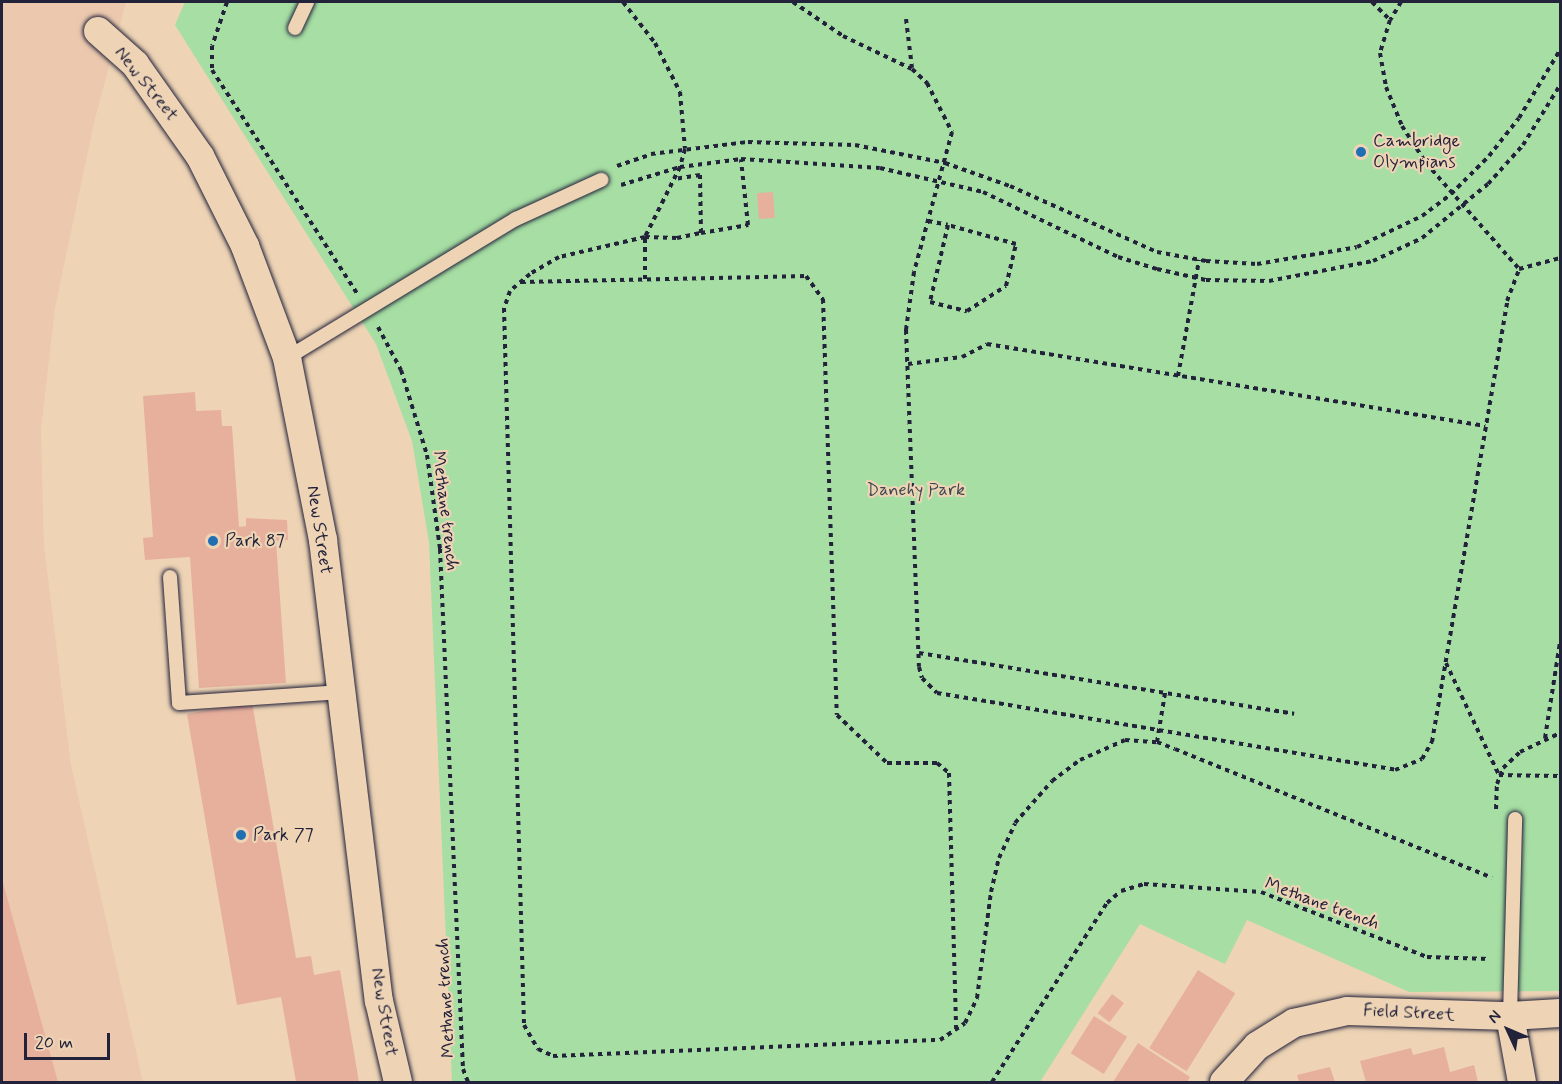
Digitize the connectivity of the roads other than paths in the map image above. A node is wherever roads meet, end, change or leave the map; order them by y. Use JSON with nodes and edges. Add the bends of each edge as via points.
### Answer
{"nodes":[{"id":1,"x":307,"y":2,"type":"edge"},
{"id":2,"x":295,"y":28,"type":"dead end"},
{"id":3,"x":98,"y":31,"type":"dead end"},
{"id":4,"x":604,"y":175,"type":"road end"},
{"id":5,"x":287,"y":358,"type":"junction"},
{"id":6,"x":171,"y":577,"type":"dead end"},
{"id":7,"x":339,"y":692,"type":"junction"},
{"id":8,"x":1515,"y":819,"type":"dead end"},
{"id":9,"x":1560,"y":1013,"type":"edge"},
{"id":10,"x":1510,"y":1016,"type":"junction"},
{"id":11,"x":398,"y":1083,"type":"edge"},
{"id":12,"x":1224,"y":1083,"type":"edge"},
{"id":13,"x":1522,"y":1083,"type":"edge"}],
"edges":[{"from":1,"to":2,"type":"lane"},
{"from":3,"to":5,"type":"street","name":"New Street","via":[[135,64],[200,156],[245,246]]},
{"from":4,"to":5,"type":"lane","via":[[516,219]]},
{"from":5,"to":7,"type":"street","name":"New Street","via":[[322,540]]},
{"from":6,"to":7,"type":"lane","via":[[179,703]]},
{"from":7,"to":11,"type":"street","name":"New Street","via":[[379,1000]]},
{"from":8,"to":10,"type":"lane"},
{"from":9,"to":10,"type":"street","name":"Field Street"},
{"from":10,"to":12,"type":"street","name":"Field Street","via":[[1347,1011],[1294,1023],[1257,1046]]},
{"from":10,"to":13,"type":"street"}]}
